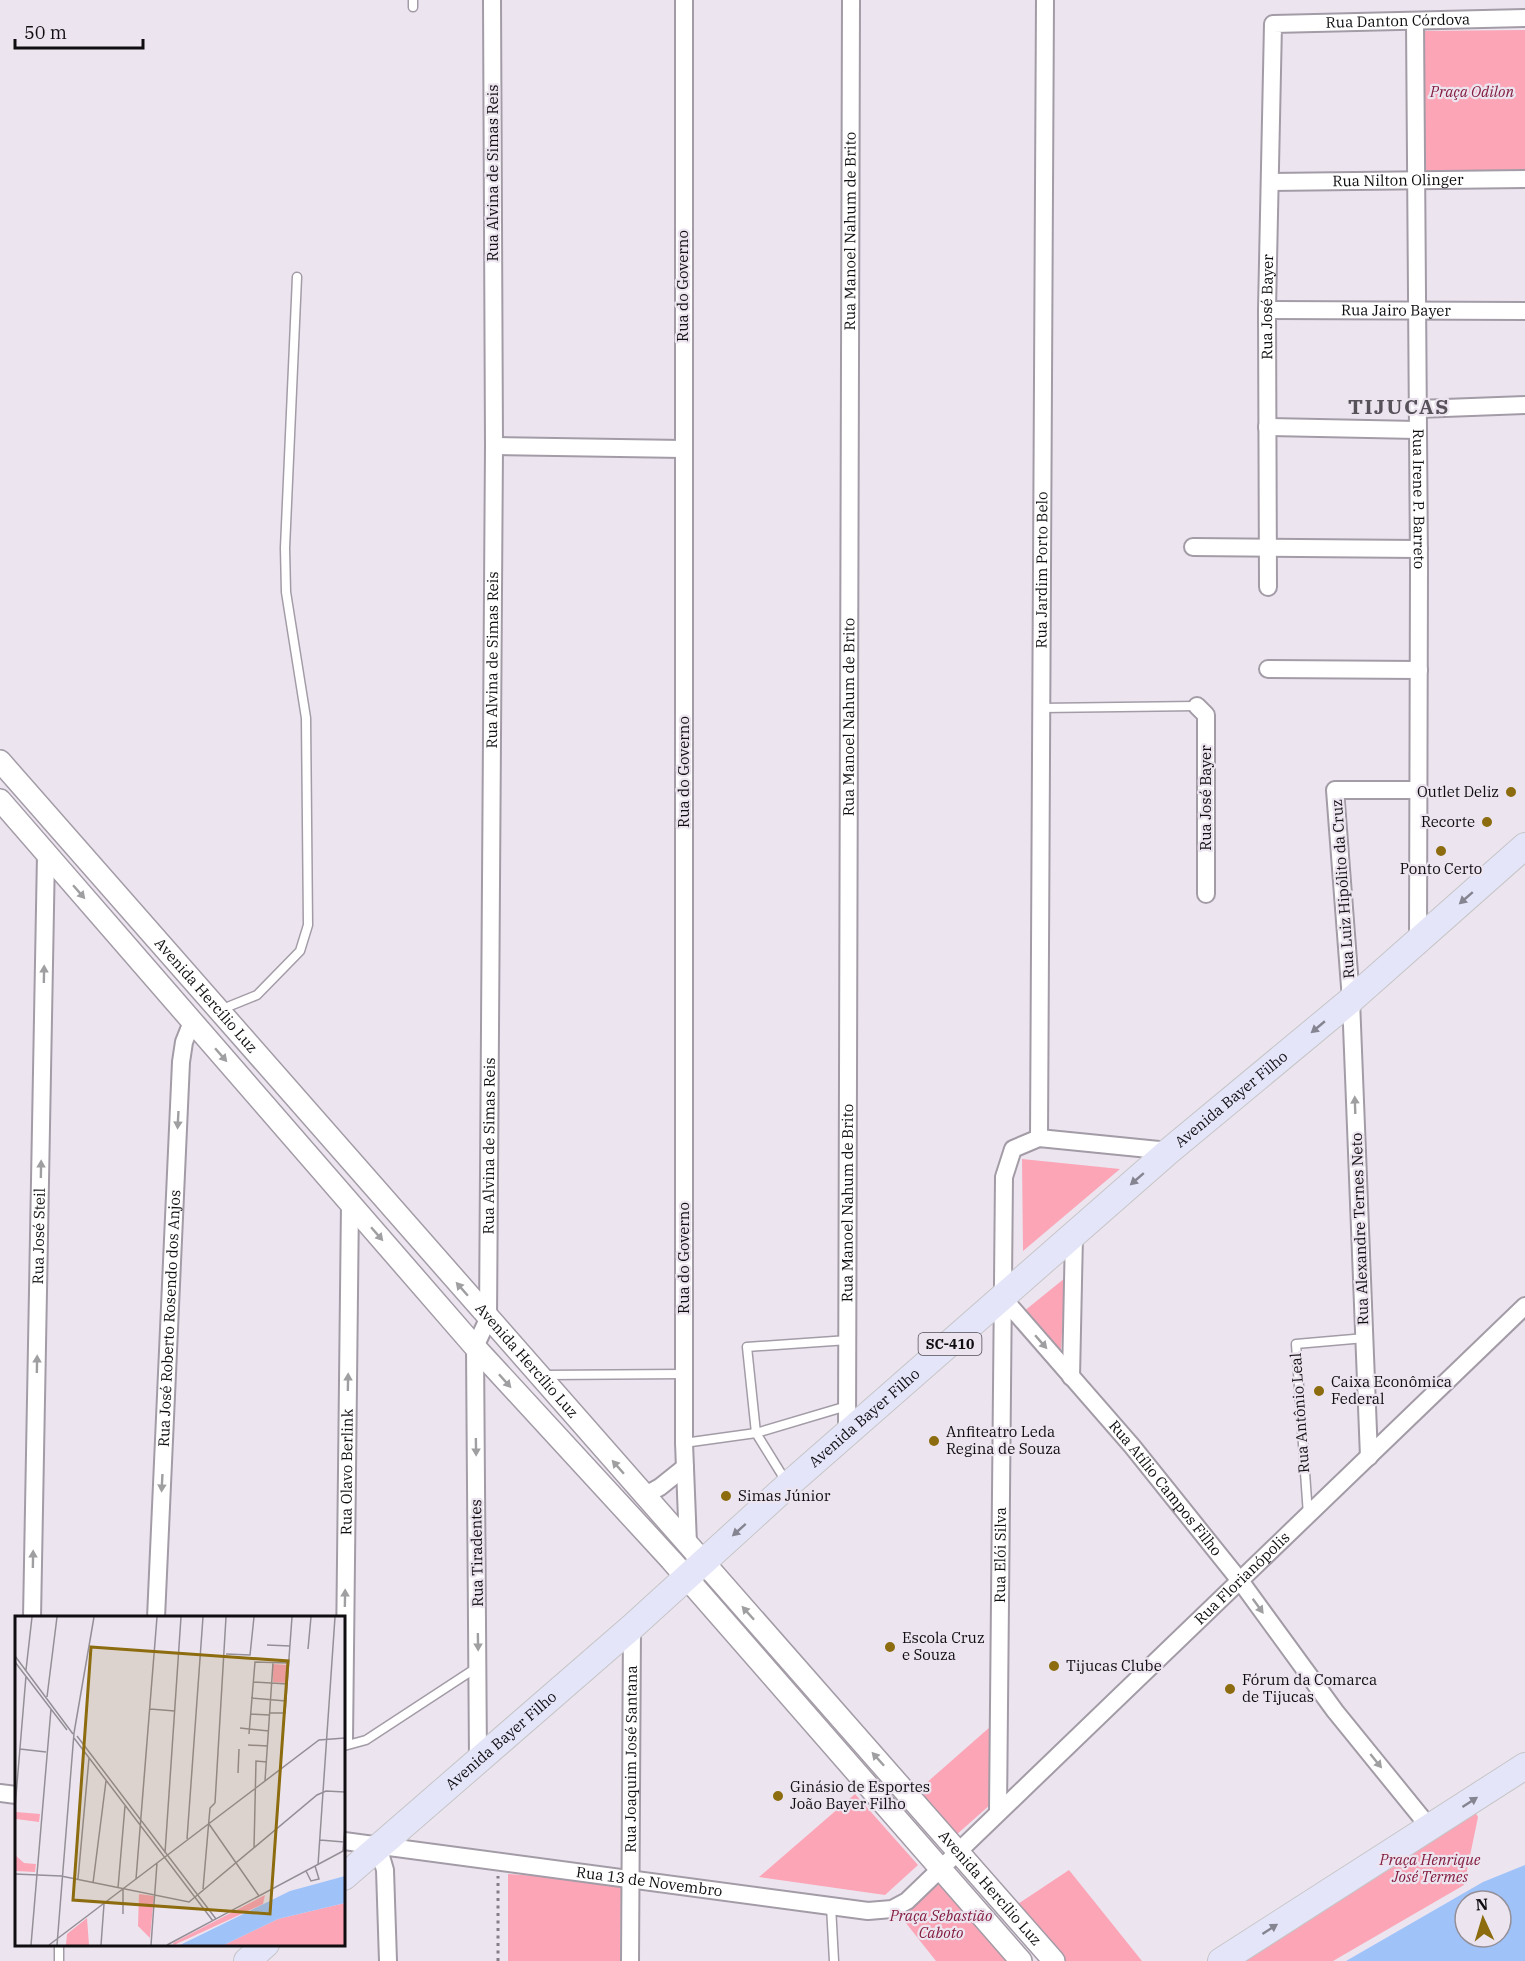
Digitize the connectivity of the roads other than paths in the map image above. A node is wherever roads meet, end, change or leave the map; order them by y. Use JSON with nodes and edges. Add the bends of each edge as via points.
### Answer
{"nodes":[{"id":1,"x":492,"y":0,"type":"edge"},
{"id":2,"x":684,"y":0,"type":"edge"},
{"id":3,"x":851,"y":0,"type":"edge"},
{"id":4,"x":1045,"y":0,"type":"edge"},
{"id":5,"x":1525,"y":18,"type":"edge"},
{"id":6,"x":1415,"y":22,"type":"junction"},
{"id":7,"x":1273,"y":24,"type":"joint"},
{"id":8,"x":1525,"y":179,"type":"edge"},
{"id":9,"x":1416,"y":180,"type":"junction"},
{"id":10,"x":1270,"y":182,"type":"junction"},
{"id":11,"x":297,"y":277,"type":"dead end"},
{"id":12,"x":1417,"y":309,"type":"junction"},
{"id":13,"x":1267,"y":310,"type":"junction"},
{"id":14,"x":1525,"y":311,"type":"edge"},
{"id":15,"x":1525,"y":405,"type":"edge"},
{"id":16,"x":1418,"y":409,"type":"junction"},
{"id":17,"x":1267,"y":427,"type":"junction"},
{"id":18,"x":1417,"y":430,"type":"junction"},
{"id":19,"x":494,"y":446,"type":"junction"},
{"id":20,"x":683,"y":449,"type":"junction"},
{"id":21,"x":1193,"y":547,"type":"dead end"},
{"id":22,"x":1268,"y":548,"type":"junction"},
{"id":23,"x":1419,"y":549,"type":"junction"},
{"id":24,"x":1268,"y":588,"type":"dead end"},
{"id":25,"x":1268,"y":669,"type":"dead end"},
{"id":26,"x":1419,"y":670,"type":"junction"},
{"id":27,"x":1197,"y":706,"type":"joint"},
{"id":28,"x":1040,"y":708,"type":"junction"},
{"id":29,"x":0,"y":761,"type":"edge"},
{"id":30,"x":1419,"y":790,"type":"junction"},
{"id":31,"x":0,"y":800,"type":"edge"},
{"id":32,"x":1525,"y":846,"type":"edge"},
{"id":33,"x":46,"y":854,"type":"junction"},
{"id":34,"x":1206,"y":894,"type":"dead end"},
{"id":35,"x":1418,"y":941,"type":"junction"},
{"id":36,"x":1351,"y":1000,"type":"junction"},
{"id":37,"x":219,"y":1010,"type":"junction"},
{"id":38,"x":192,"y":1022,"type":"junction"},
{"id":39,"x":1039,"y":1138,"type":"junction"},
{"id":40,"x":1170,"y":1151,"type":"junction"},
{"id":41,"x":350,"y":1203,"type":"junction"},
{"id":42,"x":1074,"y":1235,"type":"junction"},
{"id":43,"x":1003,"y":1298,"type":"junction"},
{"id":44,"x":1525,"y":1306,"type":"edge"},
{"id":45,"x":488,"y":1318,"type":"junction"},
{"id":46,"x":1365,"y":1338,"type":"junction"},
{"id":47,"x":848,"y":1340,"type":"junction"},
{"id":48,"x":475,"y":1347,"type":"junction"},
{"id":49,"x":684,"y":1374,"type":"junction"},
{"id":50,"x":537,"y":1375,"type":"junction"},
{"id":51,"x":1071,"y":1377,"type":"junction"},
{"id":52,"x":847,"y":1406,"type":"junction"},
{"id":53,"x":756,"y":1433,"type":"junction"},
{"id":54,"x":847,"y":1434,"type":"junction"},
{"id":55,"x":684,"y":1443,"type":"junction"},
{"id":56,"x":1370,"y":1458,"type":"junction"},
{"id":57,"x":684,"y":1467,"type":"junction"},
{"id":58,"x":788,"y":1485,"type":"junction"},
{"id":59,"x":644,"y":1496,"type":"junction"},
{"id":60,"x":1308,"y":1515,"type":"junction"},
{"id":61,"x":692,"y":1561,"type":"junction"},
{"id":62,"x":1240,"y":1582,"type":"junction"},
{"id":63,"x":32,"y":1616,"type":"edge"},
{"id":64,"x":156,"y":1616,"type":"edge"},
{"id":65,"x":632,"y":1627,"type":"junction"},
{"id":66,"x":345,"y":1650,"type":"edge"},
{"id":67,"x":478,"y":1667,"type":"junction"},
{"id":68,"x":345,"y":1746,"type":"edge"},
{"id":69,"x":478,"y":1759,"type":"junction"},
{"id":70,"x":1525,"y":1766,"type":"edge"},
{"id":71,"x":0,"y":1793,"type":"edge"},
{"id":72,"x":15,"y":1795,"type":"edge"},
{"id":73,"x":998,"y":1811,"type":"junction"},
{"id":74,"x":1430,"y":1828,"type":"junction"},
{"id":75,"x":345,"y":1841,"type":"edge"},
{"id":76,"x":378,"y":1846,"type":"junction"},
{"id":77,"x":959,"y":1850,"type":"junction"},
{"id":78,"x":940,"y":1869,"type":"junction"},
{"id":79,"x":345,"y":1876,"type":"edge"},
{"id":80,"x":630,"y":1880,"type":"junction"},
{"id":81,"x":831,"y":1906,"type":"junction"},
{"id":82,"x":59,"y":1946,"type":"edge"},
{"id":83,"x":264,"y":1946,"type":"edge"},
{"id":84,"x":58,"y":1961,"type":"edge"},
{"id":85,"x":247,"y":1961,"type":"edge"},
{"id":86,"x":388,"y":1961,"type":"edge"},
{"id":87,"x":630,"y":1961,"type":"edge"},
{"id":88,"x":834,"y":1961,"type":"edge"},
{"id":89,"x":1022,"y":1961,"type":"edge"},
{"id":90,"x":1054,"y":1961,"type":"edge"},
{"id":91,"x":1221,"y":1961,"type":"edge"}],
"edges":[{"from":1,"to":19,"type":"street","name":"Rua Alvina de Simas Reis"},
{"from":2,"to":20,"type":"street","name":"Rua do Governo"},
{"from":3,"to":47,"type":"street","name":"Rua Manoel Nahum de Brito"},
{"from":4,"to":28,"type":"street","name":"Rua Jardim Porto Belo"},
{"from":5,"to":6,"type":"street","name":"Rua Danton Córdova"},
{"from":6,"to":7,"type":"street","name":"Rua Danton Córdova"},
{"from":6,"to":9,"type":"street","name":"Rua Irene P. Barreto"},
{"from":7,"to":10,"type":"street","name":"Rua José Bayer"},
{"from":8,"to":9,"type":"street","name":"Rua Nilton Olinger"},
{"from":9,"to":10,"type":"street","name":"Rua Nilton Olinger"},
{"from":9,"to":12,"type":"street","name":"Rua Irene P. Barreto"},
{"from":10,"to":13,"type":"street","name":"Rua José Bayer"},
{"from":11,"to":37,"type":"lane","via":[[285,548],[286,592],[306,718],[308,925],[300,951],[256,996]]},
{"from":12,"to":13,"type":"street","name":"Rua Jairo Bayer"},
{"from":12,"to":14,"type":"street","name":"Rua Jairo Bayer"},
{"from":12,"to":16,"type":"street","name":"Rua Irene P. Barreto"},
{"from":13,"to":17,"type":"street","name":"Rua José Bayer"},
{"from":15,"to":16,"type":"street"},
{"from":16,"to":18,"type":"street","name":"Rua Irene P. Barreto"},
{"from":17,"to":18,"type":"street"},
{"from":17,"to":22,"type":"street","name":"Rua José Bayer"},
{"from":18,"to":23,"type":"street","name":"Rua Irene P. Barreto"},
{"from":19,"to":20,"type":"street"},
{"from":19,"to":45,"type":"street","name":"Rua Alvina de Simas Reis"},
{"from":20,"to":49,"type":"street","name":"Rua do Governo"},
{"from":21,"to":22,"type":"street"},
{"from":22,"to":23,"type":"street"},
{"from":22,"to":24,"type":"street","name":"Rua José Bayer"},
{"from":23,"to":26,"type":"street","name":"Rua Irene P. Barreto"},
{"from":25,"to":26,"type":"street"},
{"from":26,"to":30,"type":"street","name":"Rua Irene P. Barreto"},
{"from":27,"to":28,"type":"lane"},
{"from":27,"to":34,"type":"street","name":"Rua José Bayer","via":[[1206,715]]},
{"from":28,"to":39,"type":"street","name":"Rua Jardim Porto Belo"},
{"from":29,"to":37,"type":"street","name":"Avenida Hercílio Luz"},
{"from":30,"to":35,"type":"street","name":"Rua Irene P. Barreto"},
{"from":30,"to":36,"type":"street","name":"Rua Luiz Hipólito da Cruz","via":[[1335,790]]},
{"from":31,"to":33,"type":"street","name":"Avenida Hercílio Luz"},
{"from":32,"to":35,"type":"main road","name":"Avenida Bayer Filho","number":"SC-410","one_way":true},
{"from":33,"to":38,"type":"street","name":"Avenida Hercílio Luz","one_way":true},
{"from":63,"to":33,"type":"street","name":"Rua José Steil","one_way":true},
{"from":35,"to":36,"type":"main road","name":"Avenida Bayer Filho","number":"SC-410"},
{"from":36,"to":40,"type":"main road","name":"Avenida Bayer Filho","number":"SC-410","one_way":true},
{"from":46,"to":36,"type":"street","name":"Rua Alexandre Ternes Neto","one_way":true},
{"from":45,"to":37,"type":"street","name":"Avenida Hercílio Luz","one_way":true},
{"from":38,"to":41,"type":"street","name":"Avenida Hercílio Luz","one_way":true},
{"from":38,"to":64,"type":"street","name":"Rua José Roberto Rosendo dos Anjos","one_way":true,"via":[[181,1062]]},
{"from":39,"to":40,"type":"street"},
{"from":39,"to":43,"type":"street","name":"Rua Elói Silva","via":[[1012,1149],[1004,1177]]},
{"from":40,"to":42,"type":"main road","name":"Avenida Bayer Filho","number":"SC-410","one_way":true},
{"from":41,"to":48,"type":"street","name":"Avenida Hercílio Luz","one_way":true},
{"from":66,"to":41,"type":"street","name":"Rua Olavo Berlink","one_way":true},
{"from":42,"to":43,"type":"main road","name":"Avenida Bayer Filho","number":"SC-410"},
{"from":42,"to":51,"type":"street"},
{"from":43,"to":51,"type":"street","name":"Rua Atílio Campos Filho","one_way":true},
{"from":43,"to":54,"type":"main road","name":"Avenida Bayer Filho","number":"SC-410"},
{"from":43,"to":73,"type":"street","name":"Rua Elói Silva"},
{"from":44,"to":56,"type":"street","name":"Rua Florianópolis"},
{"from":45,"to":48,"type":"street"},
{"from":45,"to":50,"type":"street","name":"Avenida Hercílio Luz"},
{"from":46,"to":56,"type":"street","name":"Rua Alexandre Ternes Neto"},
{"from":46,"to":60,"type":"lane","name":"Rua Antônio Leal","via":[[1296,1344]]},
{"from":47,"to":52,"type":"street","name":"Rua Manoel Nahum de Brito"},
{"from":47,"to":53,"type":"lane","via":[[747,1347]]},
{"from":48,"to":61,"type":"street","name":"Avenida Hercílio Luz","one_way":true},
{"from":48,"to":67,"type":"street","name":"Rua Tiradentes","one_way":true},
{"from":49,"to":50,"type":"lane"},
{"from":49,"to":55,"type":"street","name":"Rua do Governo"},
{"from":59,"to":50,"type":"street","name":"Avenida Hercílio Luz","one_way":true},
{"from":51,"to":62,"type":"street","name":"Rua Atílio Campos Filho","via":[[1132,1446]]},
{"from":52,"to":53,"type":"lane"},
{"from":52,"to":54,"type":"street","name":"Rua Manoel Nahum de Brito"},
{"from":53,"to":55,"type":"lane"},
{"from":53,"to":58,"type":"lane"},
{"from":54,"to":58,"type":"main road","name":"Avenida Bayer Filho","number":"SC-410"},
{"from":55,"to":57,"type":"street","name":"Rua do Governo"},
{"from":56,"to":60,"type":"street","name":"Rua Florianópolis"},
{"from":57,"to":59,"type":"street"},
{"from":57,"to":61,"type":"street","name":"Rua do Governo"},
{"from":58,"to":61,"type":"main road","name":"Avenida Bayer Filho","number":"SC-410","one_way":true},
{"from":59,"to":61,"type":"street","name":"Avenida Hercílio Luz"},
{"from":60,"to":62,"type":"street","name":"Rua Florianópolis"},
{"from":61,"to":65,"type":"main road","name":"Avenida Bayer Filho","number":"SC-410"},
{"from":77,"to":61,"type":"street","name":"Avenida Hercílio Luz","one_way":true},
{"from":61,"to":78,"type":"street","name":"Avenida Hercílio Luz"},
{"from":62,"to":73,"type":"street","name":"Rua Florianópolis"},
{"from":62,"to":74,"type":"street","name":"Rua Atílio Campos Filho","one_way":true,"via":[[1335,1711]]},
{"from":65,"to":69,"type":"main road","name":"Avenida Bayer Filho","number":"SC-410"},
{"from":65,"to":80,"type":"street","name":"Rua Joaquim José Santana"},
{"from":67,"to":68,"type":"lane","via":[[366,1740]]},
{"from":67,"to":69,"type":"street","name":"Rua Tiradentes"},
{"from":69,"to":76,"type":"main road","name":"Avenida Bayer Filho","number":"SC-410"},
{"from":74,"to":70,"type":"main road","one_way":true},
{"from":71,"to":72,"type":"street"},
{"from":73,"to":77,"type":"street","name":"Rua Florianópolis"},
{"from":91,"to":74,"type":"main road","one_way":true},
{"from":75,"to":76,"type":"street","name":"Rua 13 de Novembro"},
{"from":76,"to":79,"type":"main road","name":"Avenida Bayer Filho","number":"SC-410"},
{"from":76,"to":80,"type":"street","name":"Rua 13 de Novembro"},
{"from":76,"to":86,"type":"street","via":[[385,1870]]},
{"from":77,"to":78,"type":"street","name":"Rua Florianópolis"},
{"from":77,"to":90,"type":"street","name":"Avenida Hercílio Luz"},
{"from":78,"to":81,"type":"street","name":"Rua 13 de Novembro","via":[[907,1902],[892,1909],[868,1911]]},
{"from":78,"to":89,"type":"street","name":"Avenida Hercílio Luz"},
{"from":80,"to":81,"type":"street","name":"Rua 13 de Novembro"},
{"from":80,"to":87,"type":"street","name":"Rua Joaquim José Santana"},
{"from":81,"to":88,"type":"lane"},
{"from":82,"to":84,"type":"lane"},
{"from":83,"to":85,"type":"main road"}]}
